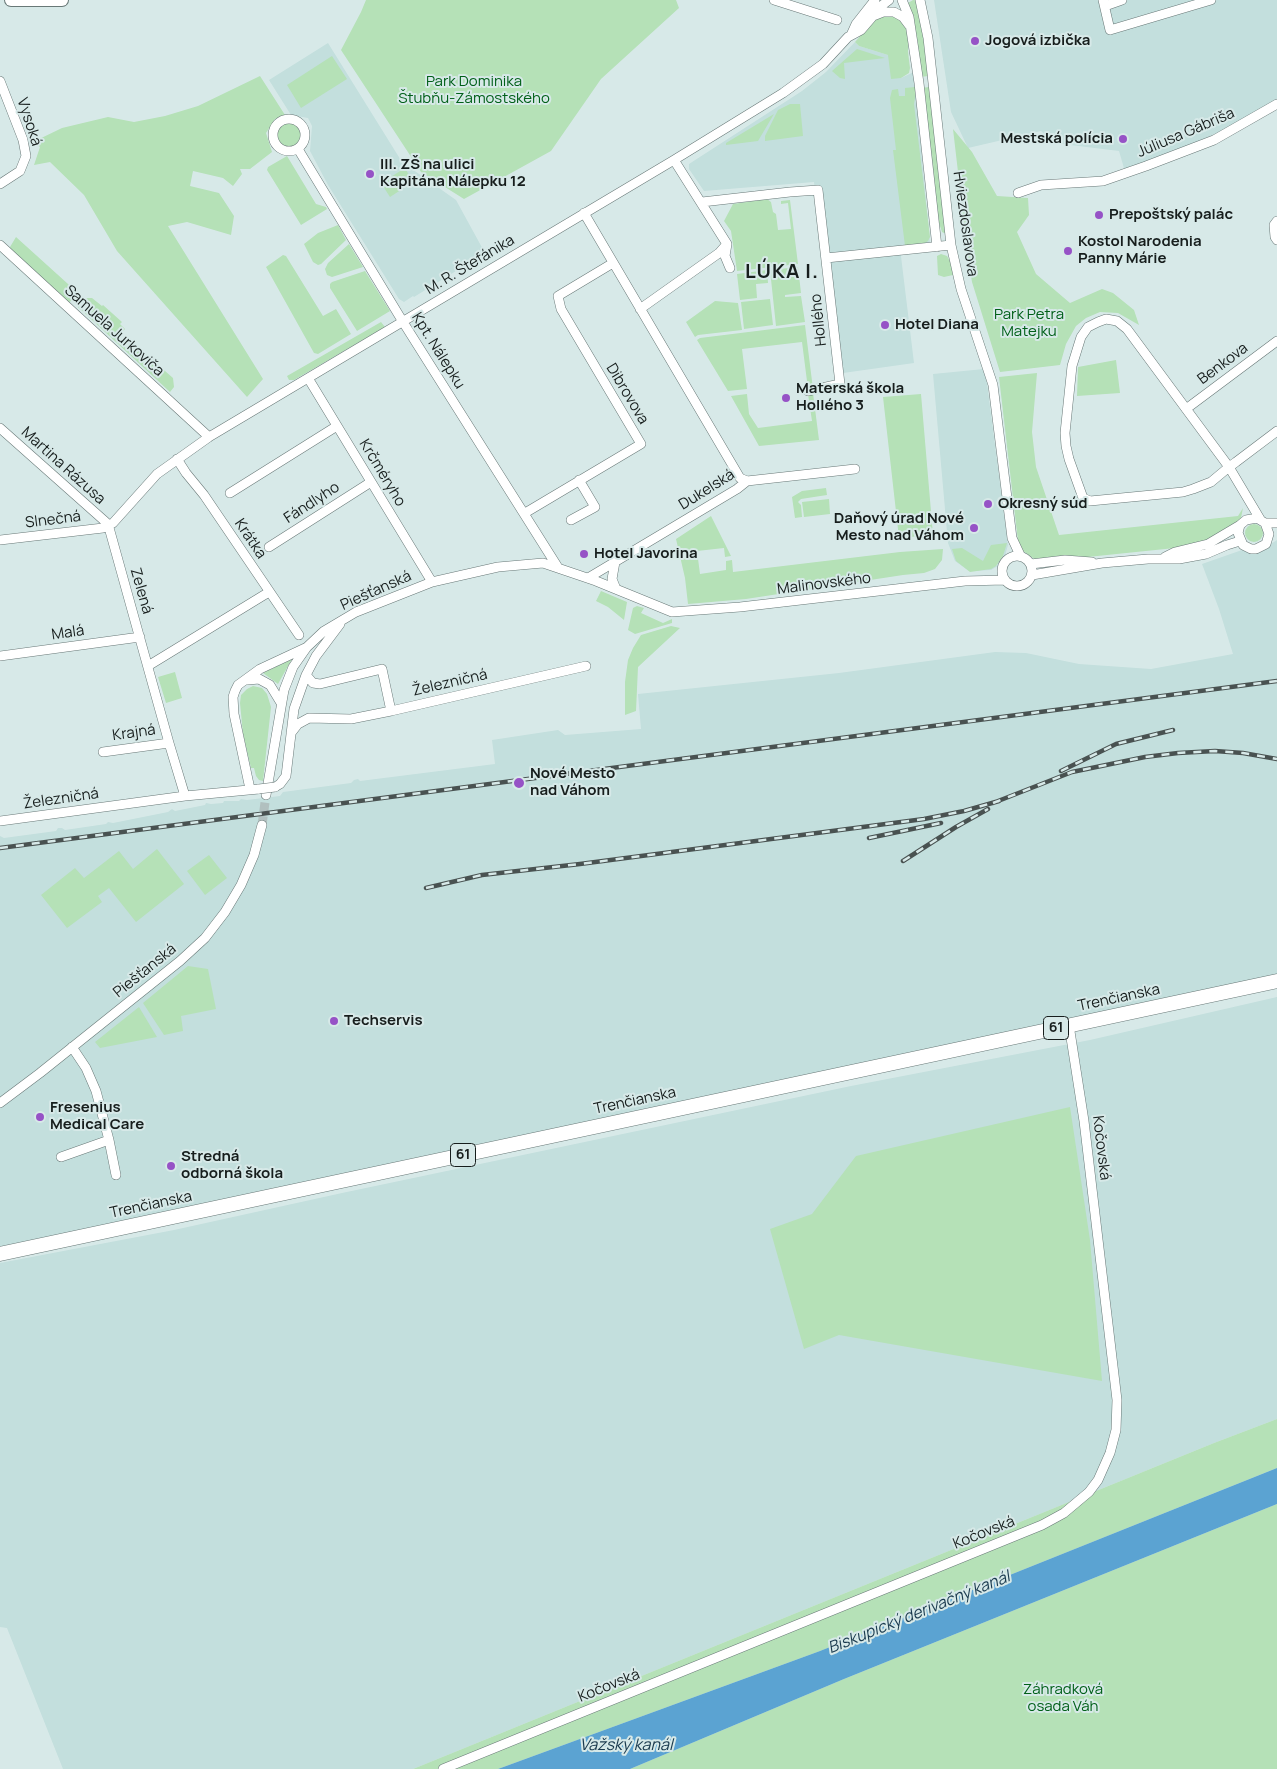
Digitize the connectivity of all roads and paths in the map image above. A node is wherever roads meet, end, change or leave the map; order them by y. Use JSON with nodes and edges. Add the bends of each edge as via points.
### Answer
{"nodes":[{"id":1,"x":11,"y":0,"type":"edge"},
{"id":2,"x":62,"y":0,"type":"edge"},
{"id":3,"x":774,"y":0,"type":"edge"},
{"id":4,"x":875,"y":0,"type":"edge"},
{"id":5,"x":889,"y":0,"type":"edge"},
{"id":6,"x":902,"y":0,"type":"edge"},
{"id":7,"x":920,"y":0,"type":"edge"},
{"id":8,"x":1122,"y":0,"type":"edge"},
{"id":9,"x":1211,"y":0,"type":"edge"},
{"id":10,"x":787,"y":2,"type":"edge"},
{"id":11,"x":1104,"y":3,"type":"edge"},
{"id":12,"x":873,"y":16,"type":"junction"},
{"id":13,"x":837,"y":20,"type":"dead end"},
{"id":14,"x":911,"y":27,"type":"junction"},
{"id":15,"x":851,"y":35,"type":"junction"},
{"id":16,"x":0,"y":81,"type":"edge"},
{"id":17,"x":1277,"y":104,"type":"edge"},
{"id":18,"x":298,"y":148,"type":"dead end"},
{"id":19,"x":674,"y":160,"type":"junction"},
{"id":20,"x":0,"y":184,"type":"edge"},
{"id":21,"x":1018,"y":193,"type":"dead end"},
{"id":22,"x":702,"y":202,"type":"junction"},
{"id":23,"x":584,"y":213,"type":"junction"},
{"id":24,"x":1277,"y":222,"type":"edge"},
{"id":25,"x":1277,"y":240,"type":"edge"},
{"id":26,"x":951,"y":242,"type":"junction"},
{"id":27,"x":727,"y":244,"type":"junction"},
{"id":28,"x":0,"y":245,"type":"edge"},
{"id":29,"x":937,"y":247,"type":"junction"},
{"id":30,"x":826,"y":258,"type":"junction"},
{"id":31,"x":614,"y":262,"type":"junction"},
{"id":32,"x":730,"y":268,"type":"dead end"},
{"id":33,"x":640,"y":308,"type":"junction"},
{"id":34,"x":403,"y":322,"type":"junction"},
{"id":35,"x":1277,"y":341,"type":"edge"},
{"id":36,"x":308,"y":378,"type":"junction"},
{"id":37,"x":808,"y":391,"type":"dead end"},
{"id":38,"x":1186,"y":409,"type":"junction"},
{"id":39,"x":338,"y":426,"type":"junction"},
{"id":40,"x":0,"y":428,"type":"edge"},
{"id":41,"x":1277,"y":431,"type":"edge"},
{"id":42,"x":209,"y":437,"type":"junction"},
{"id":43,"x":177,"y":459,"type":"junction"},
{"id":44,"x":1229,"y":467,"type":"junction"},
{"id":45,"x":855,"y":469,"type":"dead end"},
{"id":46,"x":579,"y":480,"type":"junction"},
{"id":47,"x":747,"y":481,"type":"junction"},
{"id":48,"x":371,"y":482,"type":"junction"},
{"id":49,"x":230,"y":493,"type":"dead end"},
{"id":50,"x":1247,"y":499,"type":"junction"},
{"id":51,"x":524,"y":513,"type":"junction"},
{"id":52,"x":571,"y":520,"type":"dead end"},
{"id":53,"x":1263,"y":521,"type":"junction"},
{"id":54,"x":1243,"y":522,"type":"junction"},
{"id":55,"x":1277,"y":523,"type":"edge"},
{"id":56,"x":108,"y":524,"type":"junction"},
{"id":57,"x":1273,"y":535,"type":"edge"},
{"id":58,"x":1012,"y":538,"type":"junction"},
{"id":59,"x":0,"y":540,"type":"edge"},
{"id":60,"x":1240,"y":541,"type":"junction"},
{"id":61,"x":269,"y":547,"type":"dead end"},
{"id":62,"x":1020,"y":556,"type":"junction"},
{"id":63,"x":1162,"y":558,"type":"junction"},
{"id":64,"x":615,"y":562,"type":"junction"},
{"id":65,"x":1005,"y":563,"type":"junction"},
{"id":66,"x":1102,"y":563,"type":"junction"},
{"id":67,"x":1031,"y":564,"type":"junction"},
{"id":68,"x":557,"y":566,"type":"junction"},
{"id":69,"x":1032,"y":575,"type":"junction"},
{"id":70,"x":588,"y":578,"type":"junction"},
{"id":71,"x":979,"y":579,"type":"junction"},
{"id":72,"x":1005,"y":580,"type":"junction"},
{"id":73,"x":432,"y":582,"type":"junction"},
{"id":74,"x":616,"y":589,"type":"junction"},
{"id":75,"x":269,"y":592,"type":"junction"},
{"id":76,"x":672,"y":612,"type":"joint"},
{"id":77,"x":341,"y":621,"type":"junction"},
{"id":78,"x":299,"y":635,"type":"dead end"},
{"id":79,"x":140,"y":637,"type":"junction"},
{"id":80,"x":307,"y":647,"type":"junction"},
{"id":81,"x":0,"y":656,"type":"edge"},
{"id":82,"x":148,"y":666,"type":"junction"},
{"id":83,"x":586,"y":666,"type":"dead end"},
{"id":84,"x":306,"y":675,"type":"junction"},
{"id":85,"x":248,"y":680,"type":"junction"},
{"id":86,"x":280,"y":702,"type":"junction"},
{"id":87,"x":391,"y":711,"type":"junction"},
{"id":88,"x":290,"y":733,"type":"junction"},
{"id":89,"x":169,"y":742,"type":"junction"},
{"id":90,"x":103,"y":752,"type":"dead end"},
{"id":91,"x":259,"y":791,"type":"junction"},
{"id":92,"x":185,"y":796,"type":"junction"},
{"id":93,"x":0,"y":821,"type":"edge"},
{"id":94,"x":262,"y":824,"type":"tunnel mouth"},
{"id":95,"x":1277,"y":981,"type":"edge"},
{"id":96,"x":1069,"y":1025,"type":"junction"},
{"id":97,"x":72,"y":1047,"type":"junction"},
{"id":98,"x":0,"y":1104,"type":"edge"},
{"id":99,"x":109,"y":1140,"type":"junction"},
{"id":100,"x":61,"y":1157,"type":"dead end"},
{"id":101,"x":116,"y":1175,"type":"dead end"},
{"id":102,"x":0,"y":1254,"type":"edge"},
{"id":103,"x":443,"y":1769,"type":"edge"}],
"edges":[{"from":1,"to":2,"type":"main road"},
{"from":3,"to":10,"type":"street"},
{"from":4,"to":15,"type":"street","name":"M. R. Štefánika"},
{"from":5,"to":12,"type":"street","name":"M. R. Štefánika"},
{"from":6,"to":14,"type":"street","name":"Hviezdoslavova"},
{"from":7,"to":26,"type":"street","name":"Hviezdoslavova","via":[[928,38]]},
{"from":8,"to":11,"type":"street"},
{"from":9,"to":11,"type":"street","via":[[1110,30]]},
{"from":10,"to":13,"type":"street"},
{"from":12,"to":14,"type":"street","via":[[894,12]]},
{"from":12,"to":15,"type":"street","name":"M. R. Štefánika","via":[[861,30]]},
{"from":14,"to":29,"type":"street","name":"Hviezdoslavova"},
{"from":15,"to":19,"type":"street","name":"M. R. Štefánika","via":[[823,64],[783,93]]},
{"from":16,"to":20,"type":"street","name":"Vysoká","via":[[26,156],[20,171]]},
{"from":17,"to":21,"type":"street","name":"Júliusa Gábriša","via":[[1214,140],[1146,166],[1103,180],[1041,186]]},
{"from":18,"to":34,"type":"street","name":"Kpt. Nálepku"},
{"from":19,"to":22,"type":"street"},
{"from":19,"to":23,"type":"street","name":"M. R. Štefánika"},
{"from":22,"to":27,"type":"street"},
{"from":22,"to":30,"type":"street","name":"Hollého","via":[[818,190]]},
{"from":23,"to":31,"type":"street"},
{"from":23,"to":34,"type":"street","name":"M. R. Štefánika"},
{"from":24,"to":25,"type":"street","via":[[1274,225]]},
{"from":26,"to":29,"type":"street"},
{"from":26,"to":58,"type":"street","name":"Hviezdoslavova","via":[[961,289],[993,385]]},
{"from":27,"to":32,"type":"street"},
{"from":27,"to":33,"type":"street","via":[[719,253]]},
{"from":28,"to":42,"type":"street","name":"Samuela Jurkoviča"},
{"from":29,"to":30,"type":"street"},
{"from":30,"to":37,"type":"street","name":"Hollého","via":[[840,384]]},
{"from":31,"to":33,"type":"street"},
{"from":31,"to":46,"type":"street","name":"Dibrovova","via":[[558,296],[561,309],[641,444]]},
{"from":33,"to":47,"type":"street","via":[[740,478]]},
{"from":34,"to":36,"type":"street","name":"M. R. Štefánika"},
{"from":34,"to":51,"type":"street","name":"Kpt. Nálepku"},
{"from":35,"to":38,"type":"street","name":"Benkova"},
{"from":36,"to":39,"type":"street","name":"Krčméryho"},
{"from":36,"to":42,"type":"street","name":"M. R. Štefánika"},
{"from":38,"to":44,"type":"street"},
{"from":38,"to":44,"type":"street","via":[[1117,321],[1106,319],[1088,327],[1080,337],[1075,354],[1065,433],[1066,446],[1083,498],[1090,501],[1171,494],[1210,482]]},
{"from":39,"to":48,"type":"street","name":"Krčméryho"},
{"from":39,"to":49,"type":"street"},
{"from":40,"to":56,"type":"street","name":"Martina Rázusa"},
{"from":41,"to":44,"type":"street"},
{"from":42,"to":43,"type":"street","name":"M. R. Štefánika"},
{"from":43,"to":56,"type":"street","name":"M. R. Štefánika","via":[[157,474],[125,511]]},
{"from":43,"to":75,"type":"street","name":"Krátka"},
{"from":44,"to":50,"type":"street"},
{"from":45,"to":47,"type":"street","name":"Dukelská"},
{"from":46,"to":51,"type":"street","name":"Dibrovova"},
{"from":46,"to":52,"type":"street","via":[[595,507]]},
{"from":47,"to":64,"type":"street","name":"Dukelská"},
{"from":48,"to":61,"type":"street","name":"Fándlyho"},
{"from":48,"to":73,"type":"street","name":"Krčméryho"},
{"from":50,"to":53,"type":"street"},
{"from":50,"to":54,"type":"street"},
{"from":51,"to":68,"type":"street","name":"Kpt. Nálepku"},
{"from":53,"to":54,"type":"street","via":[[1253,518]]},
{"from":53,"to":55,"type":"street"},
{"from":53,"to":57,"type":"street"},
{"from":54,"to":60,"type":"street","via":[[1238,533]]},
{"from":54,"to":63,"type":"street","via":[[1208,544]]},
{"from":56,"to":59,"type":"street","name":"Slnečná","via":[[103,528]]},
{"from":56,"to":79,"type":"street","name":"Zelená"},
{"from":57,"to":60,"type":"street","via":[[1256,549]]},
{"from":58,"to":62,"type":"street","name":"Hviezdoslavova"},
{"from":58,"to":65,"type":"street","name":"Hviezdoslavova"},
{"from":60,"to":63,"type":"street","via":[[1199,556]]},
{"from":62,"to":65,"type":"street","via":[[1013,556]]},
{"from":62,"to":67,"type":"street"},
{"from":63,"to":66,"type":"street"},
{"from":64,"to":70,"type":"street","name":"Dukelská"},
{"from":64,"to":74,"type":"street","via":[[612,579]]},
{"from":65,"to":71,"type":"street","name":"Malinovského"},
{"from":65,"to":72,"type":"street","via":[[1002,574]]},
{"from":66,"to":67,"type":"street","via":[[1065,560]]},
{"from":66,"to":69,"type":"street"},
{"from":67,"to":69,"type":"street"},
{"from":68,"to":70,"type":"street","name":"Piešťanská"},
{"from":68,"to":73,"type":"street","name":"Piešťanská","via":[[518,564]]},
{"from":69,"to":72,"type":"street","via":[[1020,586]]},
{"from":70,"to":74,"type":"street","name":"Piešťanská"},
{"from":71,"to":72,"type":"street","name":"Malinovského"},
{"from":71,"to":76,"type":"street","name":"Malinovského"},
{"from":73,"to":77,"type":"street","name":"Piešťanská"},
{"from":74,"to":76,"type":"street","name":"Piešťanská"},
{"from":75,"to":78,"type":"street","name":"Krátka"},
{"from":75,"to":82,"type":"street"},
{"from":77,"to":80,"type":"street","name":"Piešťanská"},
{"from":77,"to":84,"type":"street"},
{"from":79,"to":81,"type":"street","name":"Malá"},
{"from":79,"to":82,"type":"street","name":"Zelená"},
{"from":80,"to":85,"type":"street","via":[[260,669]]},
{"from":80,"to":86,"type":"street","name":"Piešťanská","via":[[291,673]]},
{"from":82,"to":89,"type":"street","name":"Zelená"},
{"from":83,"to":87,"type":"street","name":"Železničná"},
{"from":84,"to":87,"type":"street","via":[[313,683],[320,684],[382,669]]},
{"from":84,"to":88,"type":"street","via":[[294,709]]},
{"from":85,"to":86,"type":"street","via":[[259,679],[270,685]]},
{"from":85,"to":91,"type":"street","via":[[238,685],[233,697],[238,734]]},
{"from":86,"to":91,"type":"street","name":"Piešťanská"},
{"from":87,"to":88,"type":"street","name":"Železničná","via":[[352,719],[304,720]]},
{"from":88,"to":91,"type":"street","name":"Železničná","bridge":true,"via":[[286,776],[275,787]]},
{"from":89,"to":90,"type":"street","name":"Krajná"},
{"from":89,"to":92,"type":"street","name":"Zelená"},
{"from":91,"to":92,"type":"street","name":"Železničná"},
{"from":92,"to":93,"type":"street","name":"Železničná"},
{"from":94,"to":97,"type":"street","name":"Piešťanská","via":[[245,878],[215,925],[180,961]]},
{"from":95,"to":96,"type":"main road","name":"Trenčianska","number":"61"},
{"from":96,"to":102,"type":"main road","name":"Trenčianska","number":"61"},
{"from":96,"to":103,"type":"street","name":"Kočovská","via":[[1084,1121],[1117,1400],[1116,1430],[1110,1453],[1089,1492],[1064,1513],[1042,1525]]},
{"from":97,"to":98,"type":"street","name":"Piešťanská"},
{"from":97,"to":99,"type":"street","via":[[96,1090]]},
{"from":99,"to":100,"type":"street"},
{"from":99,"to":101,"type":"street"}]}
